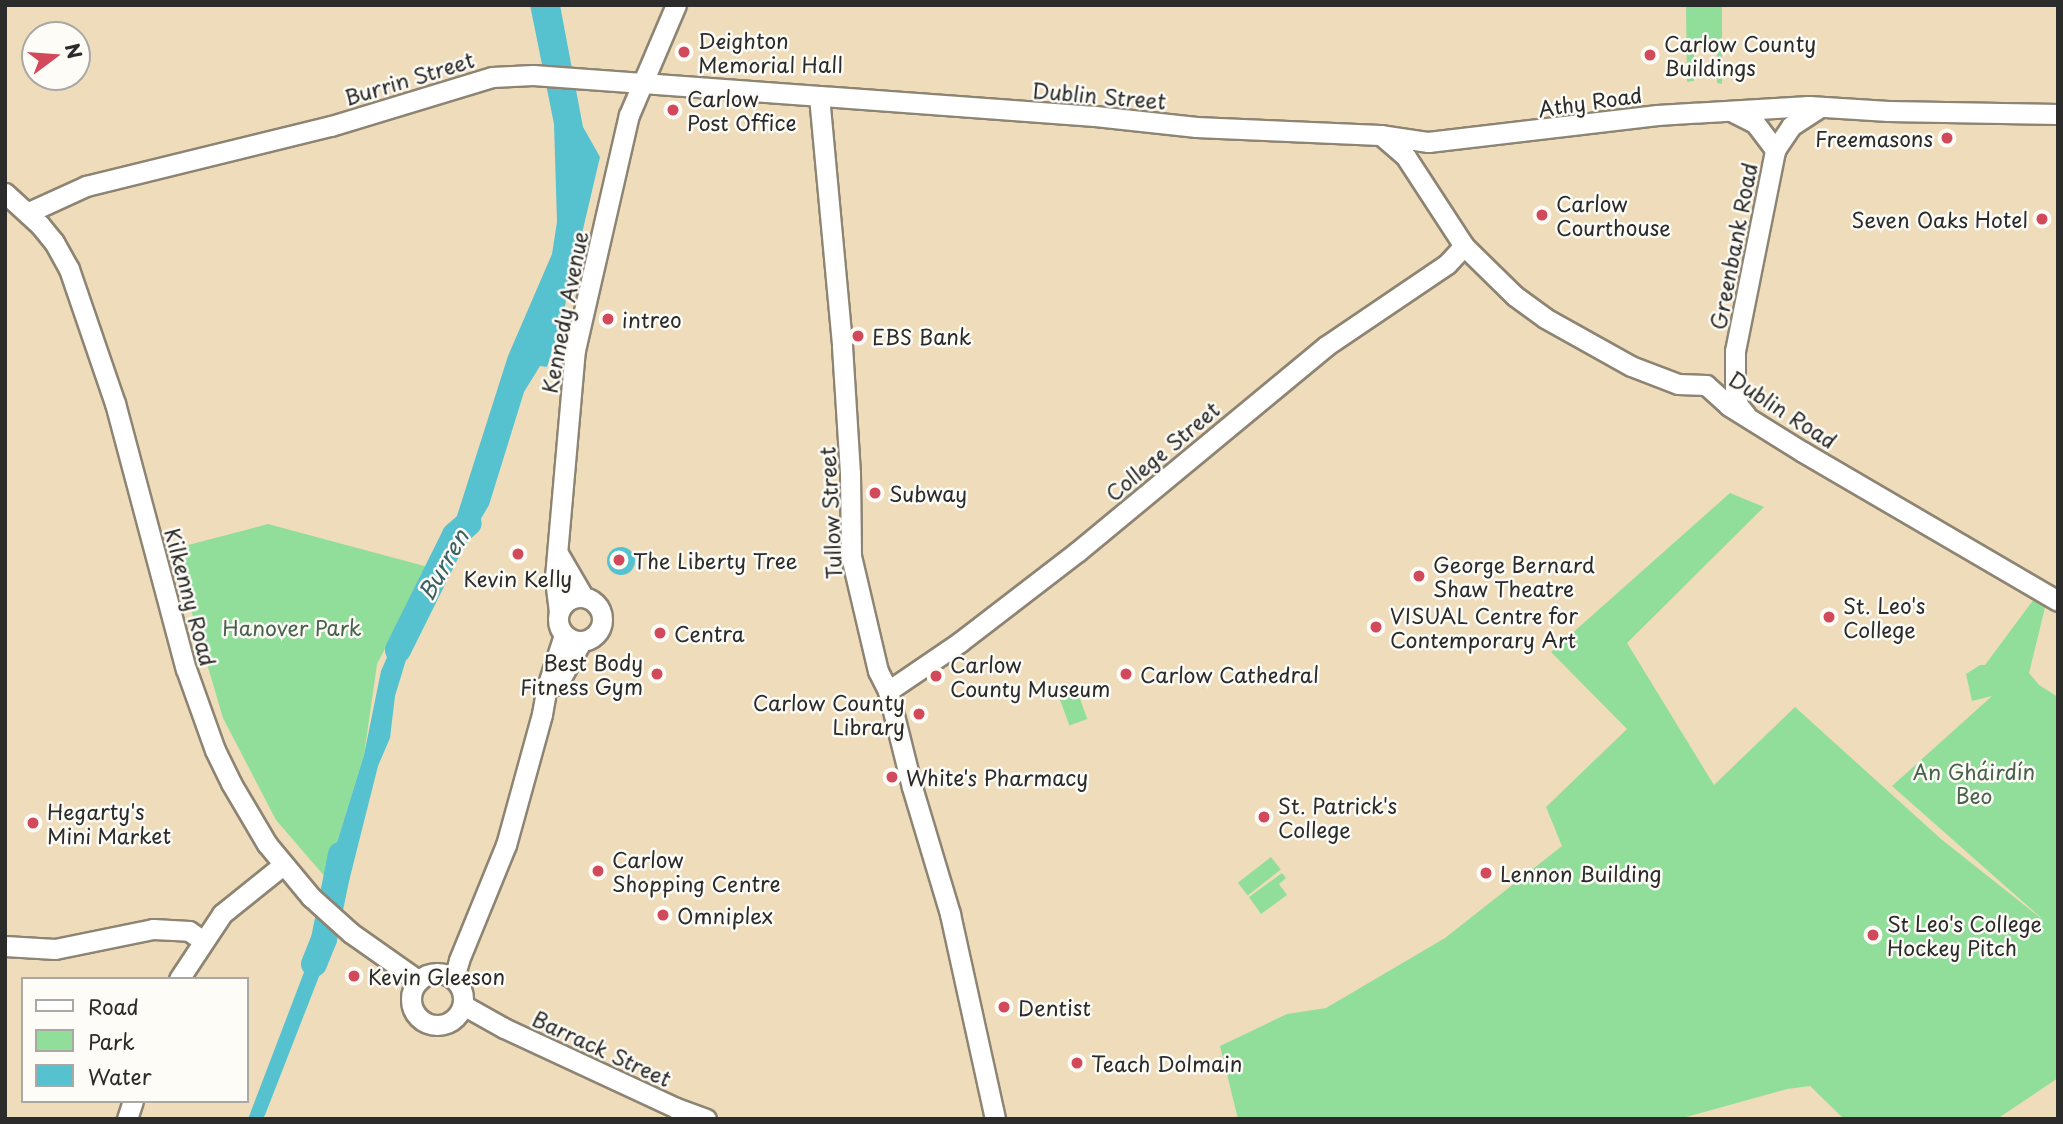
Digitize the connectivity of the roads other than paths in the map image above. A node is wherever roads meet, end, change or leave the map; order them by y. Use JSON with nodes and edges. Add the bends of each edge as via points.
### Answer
{"nodes":[{"id":1,"x":677,"y":5,"type":"edge"},
{"id":2,"x":643,"y":83,"type":"junction"},
{"id":3,"x":817,"y":97,"type":"junction"},
{"id":4,"x":1811,"y":107,"type":"junction"},
{"id":5,"x":1731,"y":111,"type":"junction"},
{"id":6,"x":2058,"y":114,"type":"edge"},
{"id":7,"x":1380,"y":135,"type":"junction"},
{"id":8,"x":1439,"y":142,"type":"junction"},
{"id":9,"x":1776,"y":150,"type":"junction"},
{"id":10,"x":1423,"y":180,"type":"junction"},
{"id":11,"x":5,"y":194,"type":"edge"},
{"id":12,"x":29,"y":212,"type":"junction"},
{"id":13,"x":1464,"y":246,"type":"junction"},
{"id":14,"x":1735,"y":351,"type":"junction"},
{"id":15,"x":1706,"y":386,"type":"junction"},
{"id":16,"x":1748,"y":418,"type":"junction"},
{"id":17,"x":559,"y":555,"type":"junction"},
{"id":18,"x":583,"y":596,"type":"junction"},
{"id":19,"x":2058,"y":601,"type":"edge"},
{"id":20,"x":559,"y":612,"type":"junction"},
{"id":21,"x":573,"y":638,"type":"junction"},
{"id":22,"x":888,"y":691,"type":"junction"},
{"id":23,"x":283,"y":865,"type":"junction"},
{"id":24,"x":202,"y":940,"type":"junction"},
{"id":25,"x":5,"y":946,"type":"edge"},
{"id":26,"x":451,"y":971,"type":"junction"},
{"id":27,"x":180,"y":977,"type":"edge"},
{"id":28,"x":411,"y":982,"type":"junction"},
{"id":29,"x":467,"y":1012,"type":"junction"},
{"id":30,"x":706,"y":1119,"type":"edge"},
{"id":31,"x":995,"y":1119,"type":"edge"}],
"edges":[{"from":1,"to":2,"type":"main road","name":"Kennedy Avenue"},
{"from":2,"to":3,"type":"main road","name":"Burrin Street"},
{"from":2,"to":12,"type":"main road","name":"Burrin Street","via":[[533,75],[492,77],[331,126],[86,186]]},
{"from":2,"to":17,"type":"main road","name":"Kennedy Avenue","via":[[629,115],[575,350]]},
{"from":3,"to":7,"type":"main road","name":"Dublin Street","via":[[1196,127]]},
{"from":3,"to":22,"type":"main road","name":"Tullow Street","via":[[842,346],[852,556],[878,671]]},
{"from":4,"to":5,"type":"main road","name":"Athy Road"},
{"from":4,"to":6,"type":"main road","name":"Athy Road"},
{"from":4,"to":9,"type":"main road","name":"Greenbank Road","via":[[1791,126]]},
{"from":5,"to":8,"type":"main road","name":"Athy Road"},
{"from":5,"to":9,"type":"main road","name":"Greenbank Road","via":[[1755,123]]},
{"from":7,"to":8,"type":"main road","name":"Athy Road"},
{"from":7,"to":10,"type":"main road","name":"Dublin Road","via":[[1406,157]]},
{"from":8,"to":10,"type":"main road","via":[[1429,155]]},
{"from":9,"to":14,"type":"main road","name":"Greenbank Road"},
{"from":10,"to":13,"type":"main road","name":"Dublin Road"},
{"from":11,"to":12,"type":"main road","name":"Kilkenny Road"},
{"from":12,"to":23,"type":"main road","name":"Kilkenny Road","via":[[69,269],[96,346],[200,711],[231,783]]},
{"from":13,"to":15,"type":"main road","name":"Dublin Road","via":[[1545,318],[1631,366],[1678,384]]},
{"from":13,"to":22,"type":"main road","name":"College Street","via":[[1447,264],[1326,346],[1077,552]]},
{"from":14,"to":15,"type":"main road","name":"Greenbank Road"},
{"from":14,"to":16,"type":"main road","name":"Greenbank Road","via":[[1735,391]]},
{"from":15,"to":16,"type":"main road","name":"Dublin Road"},
{"from":16,"to":19,"type":"main road","name":"Dublin Road"},
{"from":17,"to":18,"type":"main road"},
{"from":17,"to":20,"type":"main road","name":"Kennedy Avenue","via":[[555,577]]},
{"from":18,"to":20,"type":"main road","via":[[568,600]]},
{"from":18,"to":21,"type":"main road","via":[[595,602],[603,618],[598,633]]},
{"from":20,"to":21,"type":"main road","via":[[558,624]]},
{"from":21,"to":26,"type":"main road","via":[[542,714],[506,845]]},
{"from":22,"to":31,"type":"main road","name":"Tullow Street","via":[[950,914]]},
{"from":23,"to":24,"type":"main road","via":[[222,915]]},
{"from":23,"to":28,"type":"main road","name":"Kilkenny Road","via":[[311,897]]},
{"from":24,"to":25,"type":"main road","via":[[189,931],[153,929],[55,949]]},
{"from":24,"to":27,"type":"main road"},
{"from":26,"to":28,"type":"main road"},
{"from":26,"to":29,"type":"main road"},
{"from":28,"to":29,"type":"main road","via":[[415,1014],[428,1024],[444,1025]]},
{"from":29,"to":30,"type":"main road","name":"Barrack Street"}]}
